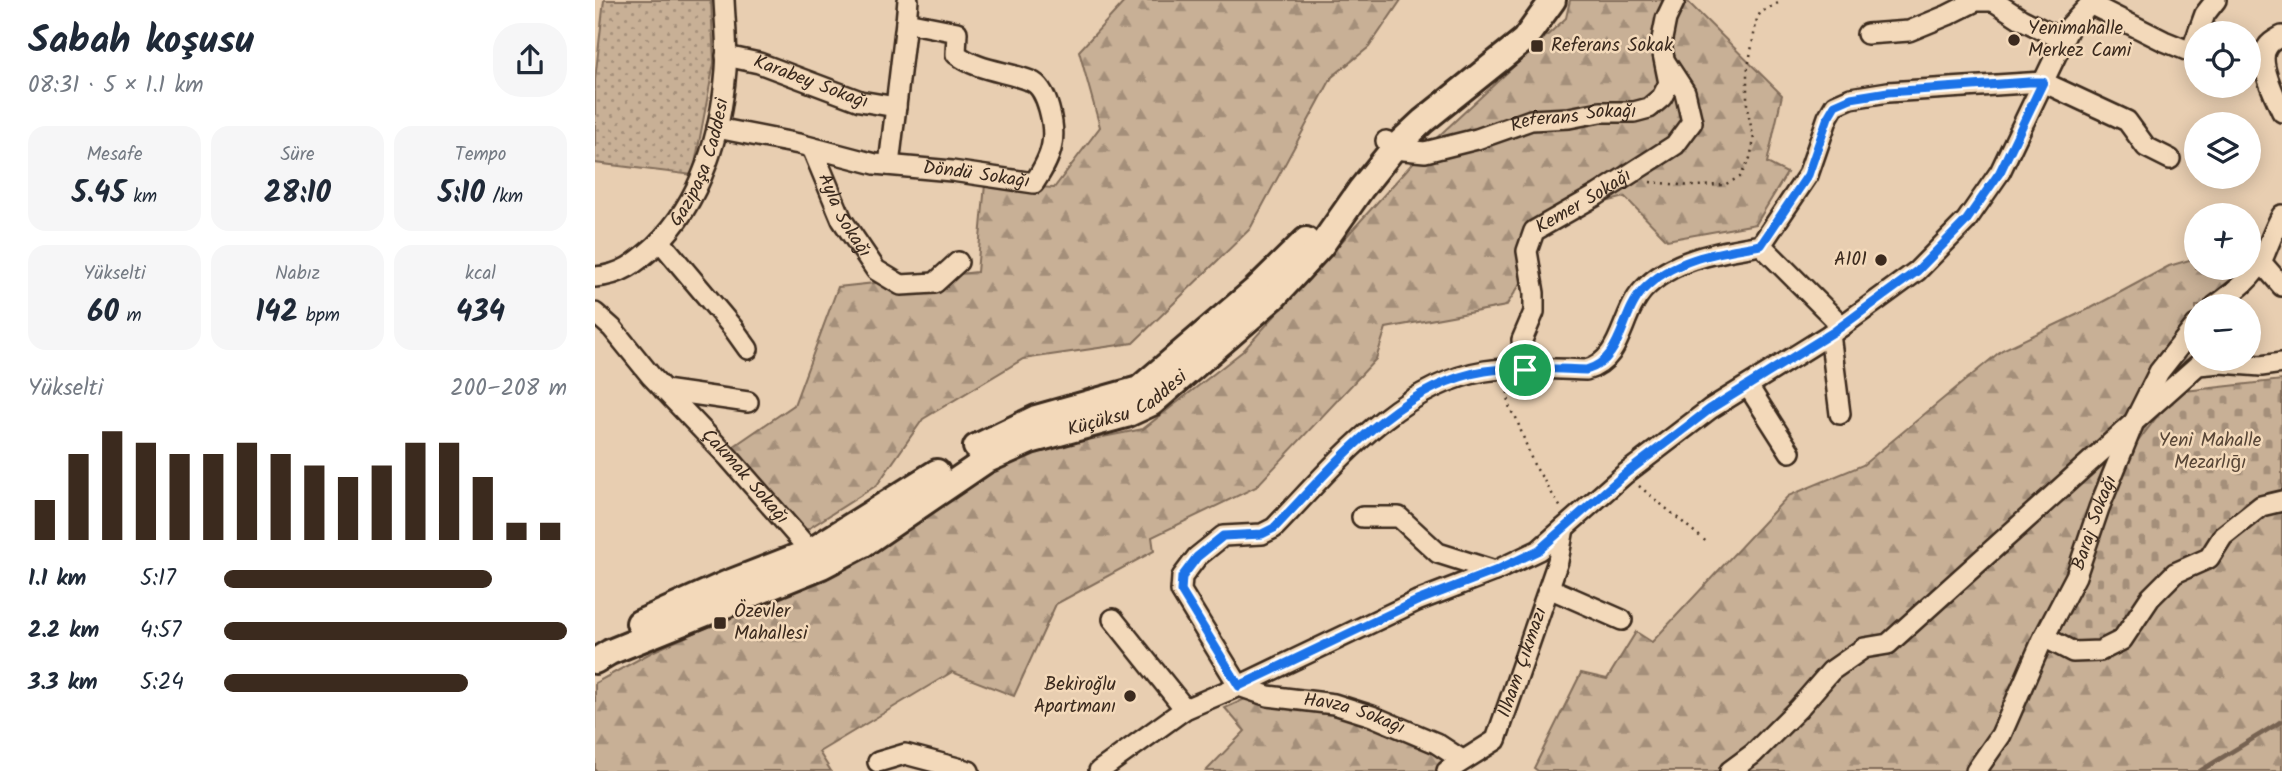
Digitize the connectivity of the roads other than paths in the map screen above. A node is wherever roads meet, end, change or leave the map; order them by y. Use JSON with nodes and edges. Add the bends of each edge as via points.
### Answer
{"nodes":[{"id":1,"x":724,"y":0,"type":"edge"},
{"id":2,"x":908,"y":0,"type":"edge"},
{"id":3,"x":1539,"y":0,"type":"edge"},
{"id":4,"x":1553,"y":0,"type":"edge"},
{"id":5,"x":1675,"y":0,"type":"edge"},
{"id":6,"x":2216,"y":0,"type":"edge"},
{"id":7,"x":1992,"y":1,"type":"edge"},
{"id":8,"x":2092,"y":2,"type":"edge"},
{"id":9,"x":2202,"y":21,"type":"edge"},
{"id":10,"x":906,"y":22,"type":"junction"},
{"id":11,"x":1867,"y":34,"type":"dead end"},
{"id":12,"x":2282,"y":36,"type":"edge"},
{"id":13,"x":2063,"y":40,"type":"junction"},
{"id":14,"x":2184,"y":41,"type":"edge"},
{"id":15,"x":726,"y":56,"type":"junction"},
{"id":16,"x":1666,"y":63,"type":"junction"},
{"id":17,"x":2043,"y":82,"type":"junction"},
{"id":18,"x":896,"y":107,"type":"junction"},
{"id":19,"x":2282,"y":112,"type":"edge"},
{"id":20,"x":717,"y":128,"type":"junction"},
{"id":21,"x":1389,"y":145,"type":"junction"},
{"id":22,"x":812,"y":148,"type":"junction"},
{"id":23,"x":2170,"y":159,"type":"dead end"},
{"id":24,"x":889,"y":165,"type":"junction"},
{"id":25,"x":2282,"y":215,"type":"edge"},
{"id":26,"x":660,"y":241,"type":"junction"},
{"id":27,"x":1761,"y":245,"type":"junction"},
{"id":28,"x":958,"y":262,"type":"dead end"},
{"id":29,"x":2261,"y":262,"type":"joint"},
{"id":30,"x":595,"y":277,"type":"edge"},
{"id":31,"x":2247,"y":280,"type":"edge"},
{"id":32,"x":2282,"y":286,"type":"edge"},
{"id":33,"x":2231,"y":294,"type":"edge"},
{"id":34,"x":595,"y":313,"type":"edge"},
{"id":35,"x":1836,"y":330,"type":"junction"},
{"id":36,"x":2184,"y":340,"type":"edge"},
{"id":37,"x":748,"y":349,"type":"dead end"},
{"id":38,"x":2282,"y":363,"type":"edge"},
{"id":39,"x":1525,"y":370,"type":"junction"},
{"id":40,"x":1748,"y":386,"type":"junction"},
{"id":41,"x":664,"y":390,"type":"junction"},
{"id":42,"x":748,"y":402,"type":"dead end"},
{"id":43,"x":1840,"y":414,"type":"dead end"},
{"id":44,"x":2134,"y":422,"type":"junction"},
{"id":45,"x":1790,"y":452,"type":"dead end"},
{"id":46,"x":2282,"y":500,"type":"edge"},
{"id":47,"x":1362,"y":517,"type":"dead end"},
{"id":48,"x":1568,"y":525,"type":"junction"},
{"id":49,"x":817,"y":558,"type":"junction"},
{"id":50,"x":1495,"y":571,"type":"junction"},
{"id":51,"x":1549,"y":588,"type":"junction"},
{"id":52,"x":1113,"y":619,"type":"dead end"},
{"id":53,"x":1622,"y":620,"type":"dead end"},
{"id":54,"x":2044,"y":637,"type":"junction"},
{"id":55,"x":595,"y":644,"type":"edge"},
{"id":56,"x":595,"y":661,"type":"edge"},
{"id":57,"x":1239,"y":686,"type":"junction"},
{"id":58,"x":1185,"y":709,"type":"junction"},
{"id":59,"x":878,"y":762,"type":"dead end"},
{"id":60,"x":1455,"y":766,"type":"edge"},
{"id":61,"x":969,"y":771,"type":"edge"},
{"id":62,"x":1098,"y":771,"type":"edge"},
{"id":63,"x":1730,"y":771,"type":"edge"},
{"id":64,"x":1976,"y":771,"type":"edge"}],
"edges":[{"from":1,"to":15,"type":"street","name":"Gazipaşa Caddesi"},
{"from":2,"to":10,"type":"street"},
{"from":3,"to":21,"type":"main road","name":"Küçüksu Caddesi","via":[[1510,36],[1417,109]]},
{"from":4,"to":21,"type":"main road","name":"Küçüksu Caddesi","via":[[1524,40]]},
{"from":5,"to":16,"type":"street","name":"Referans Sokağı","via":[[1661,44]]},
{"from":6,"to":9,"type":"street"},
{"from":7,"to":11,"type":"street","via":[[1976,1],[1909,31]]},
{"from":7,"to":13,"type":"street"},
{"from":8,"to":13,"type":"street"},
{"from":8,"to":14,"type":"street","via":[[2164,41]]},
{"from":10,"to":18,"type":"street"},
{"from":10,"to":24,"type":"street","name":"Döndü Sokağı","via":[[957,32],[959,57],[1043,89],[1052,145],[1034,183]]},
{"from":12,"to":19,"type":"street","via":[[2268,44],[2263,57]]},
{"from":13,"to":17,"type":"street"},
{"from":15,"to":18,"type":"street","name":"Karabey Sokağı","via":[[759,63],[860,101]]},
{"from":15,"to":20,"type":"street","name":"Gazipaşa Caddesi"},
{"from":16,"to":21,"type":"street","name":"Referans Sokağı","via":[[1669,83],[1649,108],[1531,120],[1425,152]]},
{"from":16,"to":39,"type":"street","name":"Kemer Sokağı","via":[[1685,92],[1692,122],[1675,145],[1534,230],[1527,251],[1534,312],[1522,340]]},
{"from":17,"to":23,"type":"street","via":[[2127,121],[2146,147]]},
{"from":17,"to":27,"type":"street","via":[[1888,92],[1835,105],[1808,175]]},
{"from":17,"to":35,"type":"street","via":[[2000,172],[1966,221],[1917,271]]},
{"from":18,"to":24,"type":"street"},
{"from":20,"to":22,"type":"street","name":"Döndü Sokağı"},
{"from":20,"to":26,"type":"street","name":"Gazipaşa Caddesi","via":[[694,195]]},
{"from":21,"to":49,"type":"main road","name":"Küçüksu Caddesi","via":[[1350,183],[1310,236],[1255,290],[1139,389],[1036,418],[975,448]]},
{"from":22,"to":24,"type":"street","name":"Döndü Sokağı"},
{"from":22,"to":28,"type":"street","name":"Ayla Sokağı","via":[[842,220],[876,270],[901,285],[935,283]]},
{"from":25,"to":29,"type":"street"},
{"from":26,"to":30,"type":"street","name":"Gazipaşa Caddesi","via":[[638,262],[613,276]]},
{"from":26,"to":37,"type":"street"},
{"from":27,"to":35,"type":"street"},
{"from":27,"to":39,"type":"street","via":[[1711,254],[1666,271],[1642,291],[1612,354],[1599,367]]},
{"from":29,"to":32,"type":"street"},
{"from":31,"to":33,"type":"street"},
{"from":34,"to":41,"type":"street","name":"Çakmak Sokağı"},
{"from":35,"to":40,"type":"street"},
{"from":35,"to":43,"type":"street"},
{"from":36,"to":44,"type":"street","via":[[2159,372]]},
{"from":38,"to":44,"type":"street","name":"Baraj Sokağı","via":[[2198,365]]},
{"from":39,"to":57,"type":"street","via":[[1487,370],[1461,376],[1420,395],[1339,458],[1274,528],[1262,534],[1223,536],[1197,557],[1182,577],[1181,591]]},
{"from":40,"to":45,"type":"street"},
{"from":40,"to":48,"type":"street","via":[[1625,474]]},
{"from":41,"to":42,"type":"street","name":"Çakmak Sokağı"},
{"from":41,"to":49,"type":"street","name":"Çakmak Sokağı"},
{"from":44,"to":54,"type":"street","name":"Baraj Sokağı","via":[[2076,576]]},
{"from":44,"to":63,"type":"street","via":[[1888,644],[1864,648],[1831,671],[1762,745]]},
{"from":46,"to":54,"type":"street","via":[[2261,506],[2223,536],[2209,558],[2175,573],[2150,598],[2122,640],[2100,651],[2073,652]]},
{"from":47,"to":50,"type":"street","via":[[1399,517],[1438,553]]},
{"from":48,"to":50,"type":"street","via":[[1539,550]]},
{"from":48,"to":51,"type":"street","name":"İlham Çıkmazı"},
{"from":49,"to":55,"type":"main road","name":"Küçüksu Caddesi","via":[[726,584]]},
{"from":49,"to":56,"type":"main road","name":"Küçüksu Caddesi","via":[[780,585]]},
{"from":50,"to":57,"type":"street","via":[[1417,601]]},
{"from":51,"to":53,"type":"street"},
{"from":51,"to":60,"type":"street","name":"İlham Çıkmazı","via":[[1496,740]]},
{"from":52,"to":58,"type":"street"},
{"from":54,"to":64,"type":"street","name":"Baraj Sokağı","via":[[2001,735]]},
{"from":57,"to":58,"type":"street"},
{"from":57,"to":60,"type":"street","name":"Havza Sokağı","via":[[1372,716],[1436,743]]},
{"from":58,"to":62,"type":"street"},
{"from":59,"to":61,"type":"street","via":[[905,754]]}]}
